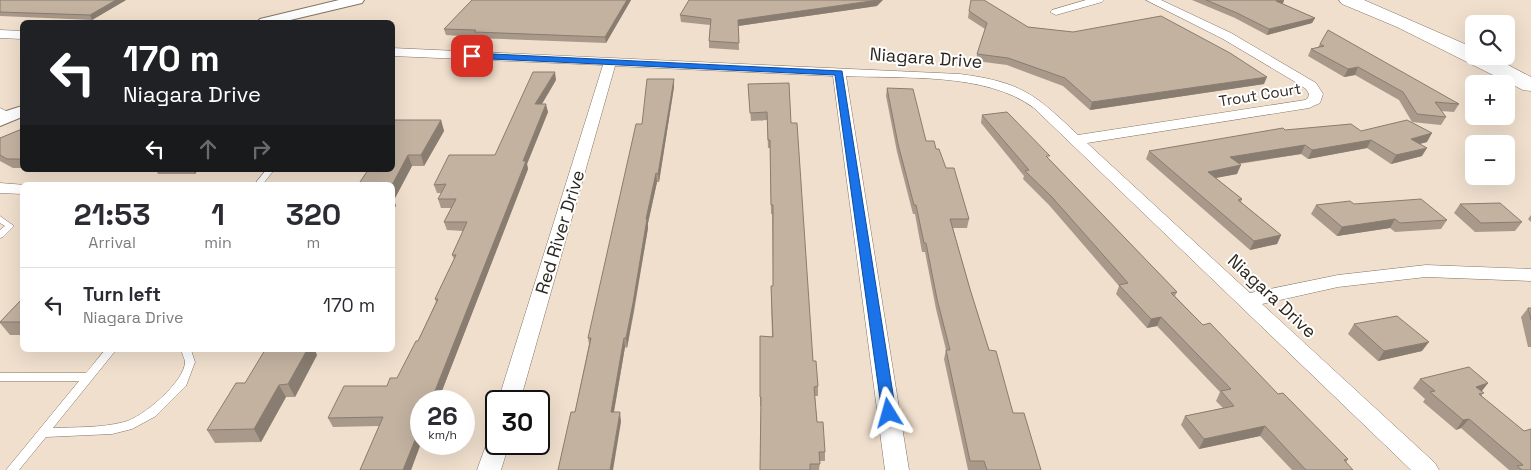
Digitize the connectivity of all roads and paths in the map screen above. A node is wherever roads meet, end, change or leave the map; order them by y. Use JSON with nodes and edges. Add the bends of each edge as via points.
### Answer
{"nodes":[{"id":1,"x":357,"y":0,"type":"edge"},
{"id":2,"x":1098,"y":0,"type":"edge"},
{"id":3,"x":1152,"y":0,"type":"edge"},
{"id":4,"x":1348,"y":0,"type":"edge"},
{"id":5,"x":1380,"y":0,"type":"edge"},
{"id":6,"x":1056,"y":12,"type":"dead end"},
{"id":7,"x":273,"y":20,"type":"edge"},
{"id":8,"x":0,"y":34,"type":"edge"},
{"id":9,"x":20,"y":35,"type":"edge"},
{"id":10,"x":1465,"y":36,"type":"edge"},
{"id":11,"x":395,"y":52,"type":"edge"},
{"id":12,"x":1465,"y":52,"type":"edge"},
{"id":13,"x":1515,"y":59,"type":"edge"},
{"id":14,"x":610,"y":62,"type":"junction"},
{"id":15,"x":1492,"y":65,"type":"edge"},
{"id":16,"x":1531,"y":67,"type":"edge"},
{"id":17,"x":839,"y":72,"type":"junction"},
{"id":18,"x":1531,"y":85,"type":"edge"},
{"id":19,"x":1075,"y":140,"type":"junction"},
{"id":20,"x":268,"y":172,"type":"edge"},
{"id":21,"x":260,"y":182,"type":"edge"},
{"id":22,"x":0,"y":188,"type":"edge"},
{"id":23,"x":20,"y":189,"type":"edge"},
{"id":24,"x":0,"y":219,"type":"edge"},
{"id":25,"x":0,"y":234,"type":"edge"},
{"id":26,"x":1531,"y":275,"type":"edge"},
{"id":27,"x":1248,"y":300,"type":"junction"},
{"id":28,"x":109,"y":352,"type":"edge"},
{"id":29,"x":187,"y":352,"type":"edge"},
{"id":30,"x":0,"y":376,"type":"edge"},
{"id":31,"x":89,"y":377,"type":"junction"},
{"id":32,"x":512,"y":390,"type":"edge"},
{"id":33,"x":43,"y":433,"type":"junction"},
{"id":34,"x":494,"y":455,"type":"edge"},
{"id":35,"x":12,"y":470,"type":"edge"},
{"id":36,"x":489,"y":470,"type":"edge"},
{"id":37,"x":897,"y":470,"type":"edge"},
{"id":38,"x":1427,"y":470,"type":"edge"}],
"edges":[{"from":1,"to":7,"type":"street"},
{"from":2,"to":6,"type":"street"},
{"from":3,"to":19,"type":"street","name":"Trout Court","via":[[1218,31],[1280,66],[1311,86],[1316,94],[1315,100],[1309,104]]},
{"from":4,"to":12,"type":"main road"},
{"from":5,"to":10,"type":"main road"},
{"from":8,"to":9,"type":"street"},
{"from":11,"to":14,"type":"street","name":"Niagara Drive"},
{"from":13,"to":16,"type":"main road"},
{"from":14,"to":17,"type":"street","name":"Niagara Drive"},
{"from":14,"to":32,"type":"street","name":"Red River Drive"},
{"from":15,"to":18,"type":"main road"},
{"from":17,"to":19,"type":"street","name":"Niagara Drive","via":[[951,78],[1001,86],[1033,102]]},
{"from":17,"to":37,"type":"street"},
{"from":19,"to":27,"type":"street","name":"Niagara Drive"},
{"from":20,"to":21,"type":"lane"},
{"from":22,"to":23,"type":"street"},
{"from":24,"to":25,"type":"lane","via":[[10,226]]},
{"from":26,"to":27,"type":"street","via":[[1417,272],[1338,281]]},
{"from":27,"to":38,"type":"street","name":"Niagara Drive"},
{"from":28,"to":31,"type":"lane"},
{"from":29,"to":33,"type":"lane","via":[[190,362],[182,383],[152,413],[128,426],[112,429]]},
{"from":30,"to":31,"type":"lane"},
{"from":31,"to":33,"type":"lane"},
{"from":33,"to":35,"type":"lane"},
{"from":34,"to":36,"type":"street"}]}
